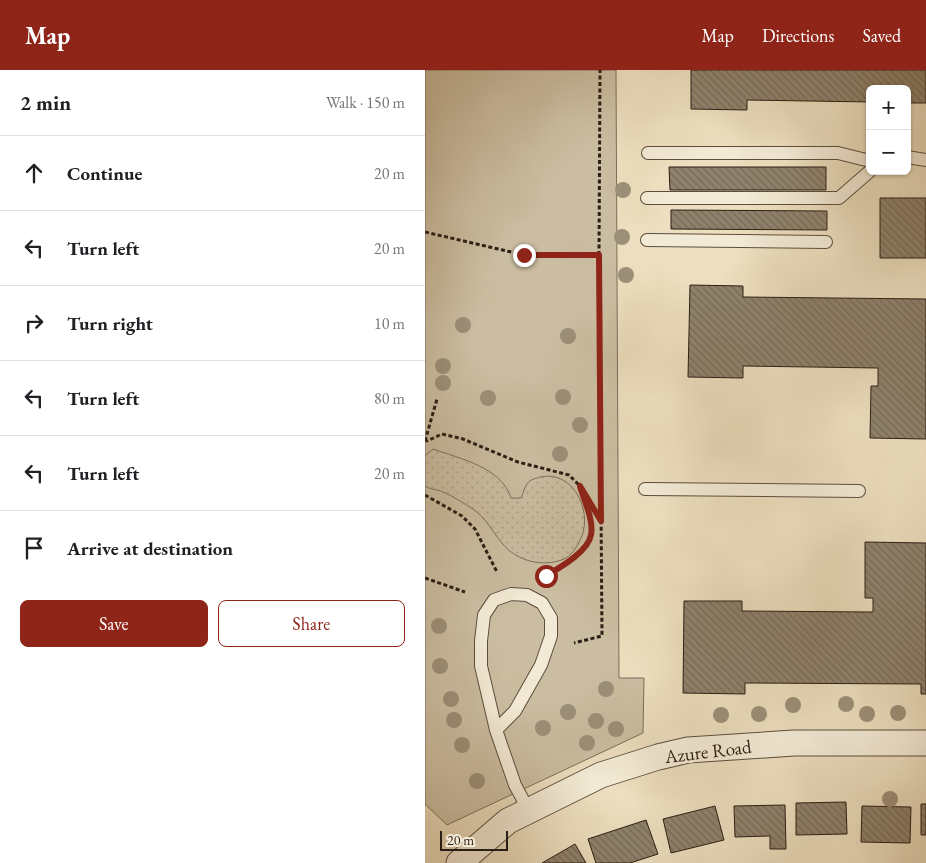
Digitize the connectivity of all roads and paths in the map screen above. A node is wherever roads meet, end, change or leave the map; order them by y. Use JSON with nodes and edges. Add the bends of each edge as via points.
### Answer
{"nodes":[{"id":1,"x":600,"y":70,"type":"edge"},
{"id":2,"x":648,"y":153,"type":"dead end"},
{"id":3,"x":911,"y":158,"type":"edge"},
{"id":4,"x":866,"y":160,"type":"edge"},
{"id":5,"x":926,"y":160,"type":"edge"},
{"id":6,"x":866,"y":174,"type":"edge"},
{"id":7,"x":647,"y":198,"type":"dead end"},
{"id":8,"x":425,"y":232,"type":"edge"},
{"id":9,"x":647,"y":240,"type":"dead end"},
{"id":10,"x":826,"y":242,"type":"dead end"},
{"id":11,"x":599,"y":255,"type":"junction"},
{"id":12,"x":437,"y":399,"type":"dead end"},
{"id":13,"x":425,"y":440,"type":"edge"},
{"id":14,"x":580,"y":486,"type":"junction"},
{"id":15,"x":645,"y":489,"type":"dead end"},
{"id":16,"x":859,"y":490,"type":"dead end"},
{"id":17,"x":425,"y":495,"type":"edge"},
{"id":18,"x":601,"y":521,"type":"junction"},
{"id":19,"x":497,"y":572,"type":"dead end"},
{"id":20,"x":546,"y":576,"type":"dead end"},
{"id":21,"x":425,"y":578,"type":"edge"},
{"id":22,"x":465,"y":592,"type":"dead end"},
{"id":23,"x":574,"y":643,"type":"dead end"},
{"id":24,"x":495,"y":730,"type":"junction"},
{"id":25,"x":926,"y":743,"type":"edge"},
{"id":26,"x":529,"y":811,"type":"junction"},
{"id":27,"x":459,"y":863,"type":"edge"}],
"edges":[{"from":1,"to":11,"type":"path"},
{"from":2,"to":4,"type":"lane","via":[[838,153]]},
{"from":3,"to":5,"type":"lane"},
{"from":6,"to":7,"type":"lane","via":[[839,198]]},
{"from":8,"to":11,"type":"path","via":[[524,255]]},
{"from":9,"to":10,"type":"lane"},
{"from":11,"to":18,"type":"path"},
{"from":12,"to":13,"type":"path"},
{"from":13,"to":14,"type":"path","via":[[441,434],[463,439],[519,462],[569,475]]},
{"from":14,"to":18,"type":"path"},
{"from":14,"to":20,"type":"path","via":[[590,520],[591,537],[577,556]]},
{"from":15,"to":16,"type":"lane"},
{"from":17,"to":19,"type":"path","via":[[462,516],[475,529]]},
{"from":18,"to":23,"type":"path","via":[[601,636]]},
{"from":21,"to":22,"type":"path"},
{"from":24,"to":24,"type":"lane","via":[[515,711],[541,665],[551,636],[551,618],[542,602],[527,595],[511,594],[494,600],[484,615],[481,666]]},
{"from":24,"to":26,"type":"lane","via":[[515,785]]},
{"from":25,"to":26,"type":"street","name":"Azure Road","via":[[794,743],[688,750],[601,775]]},
{"from":26,"to":27,"type":"street","name":"Azure Road","via":[[508,821]]}]}
